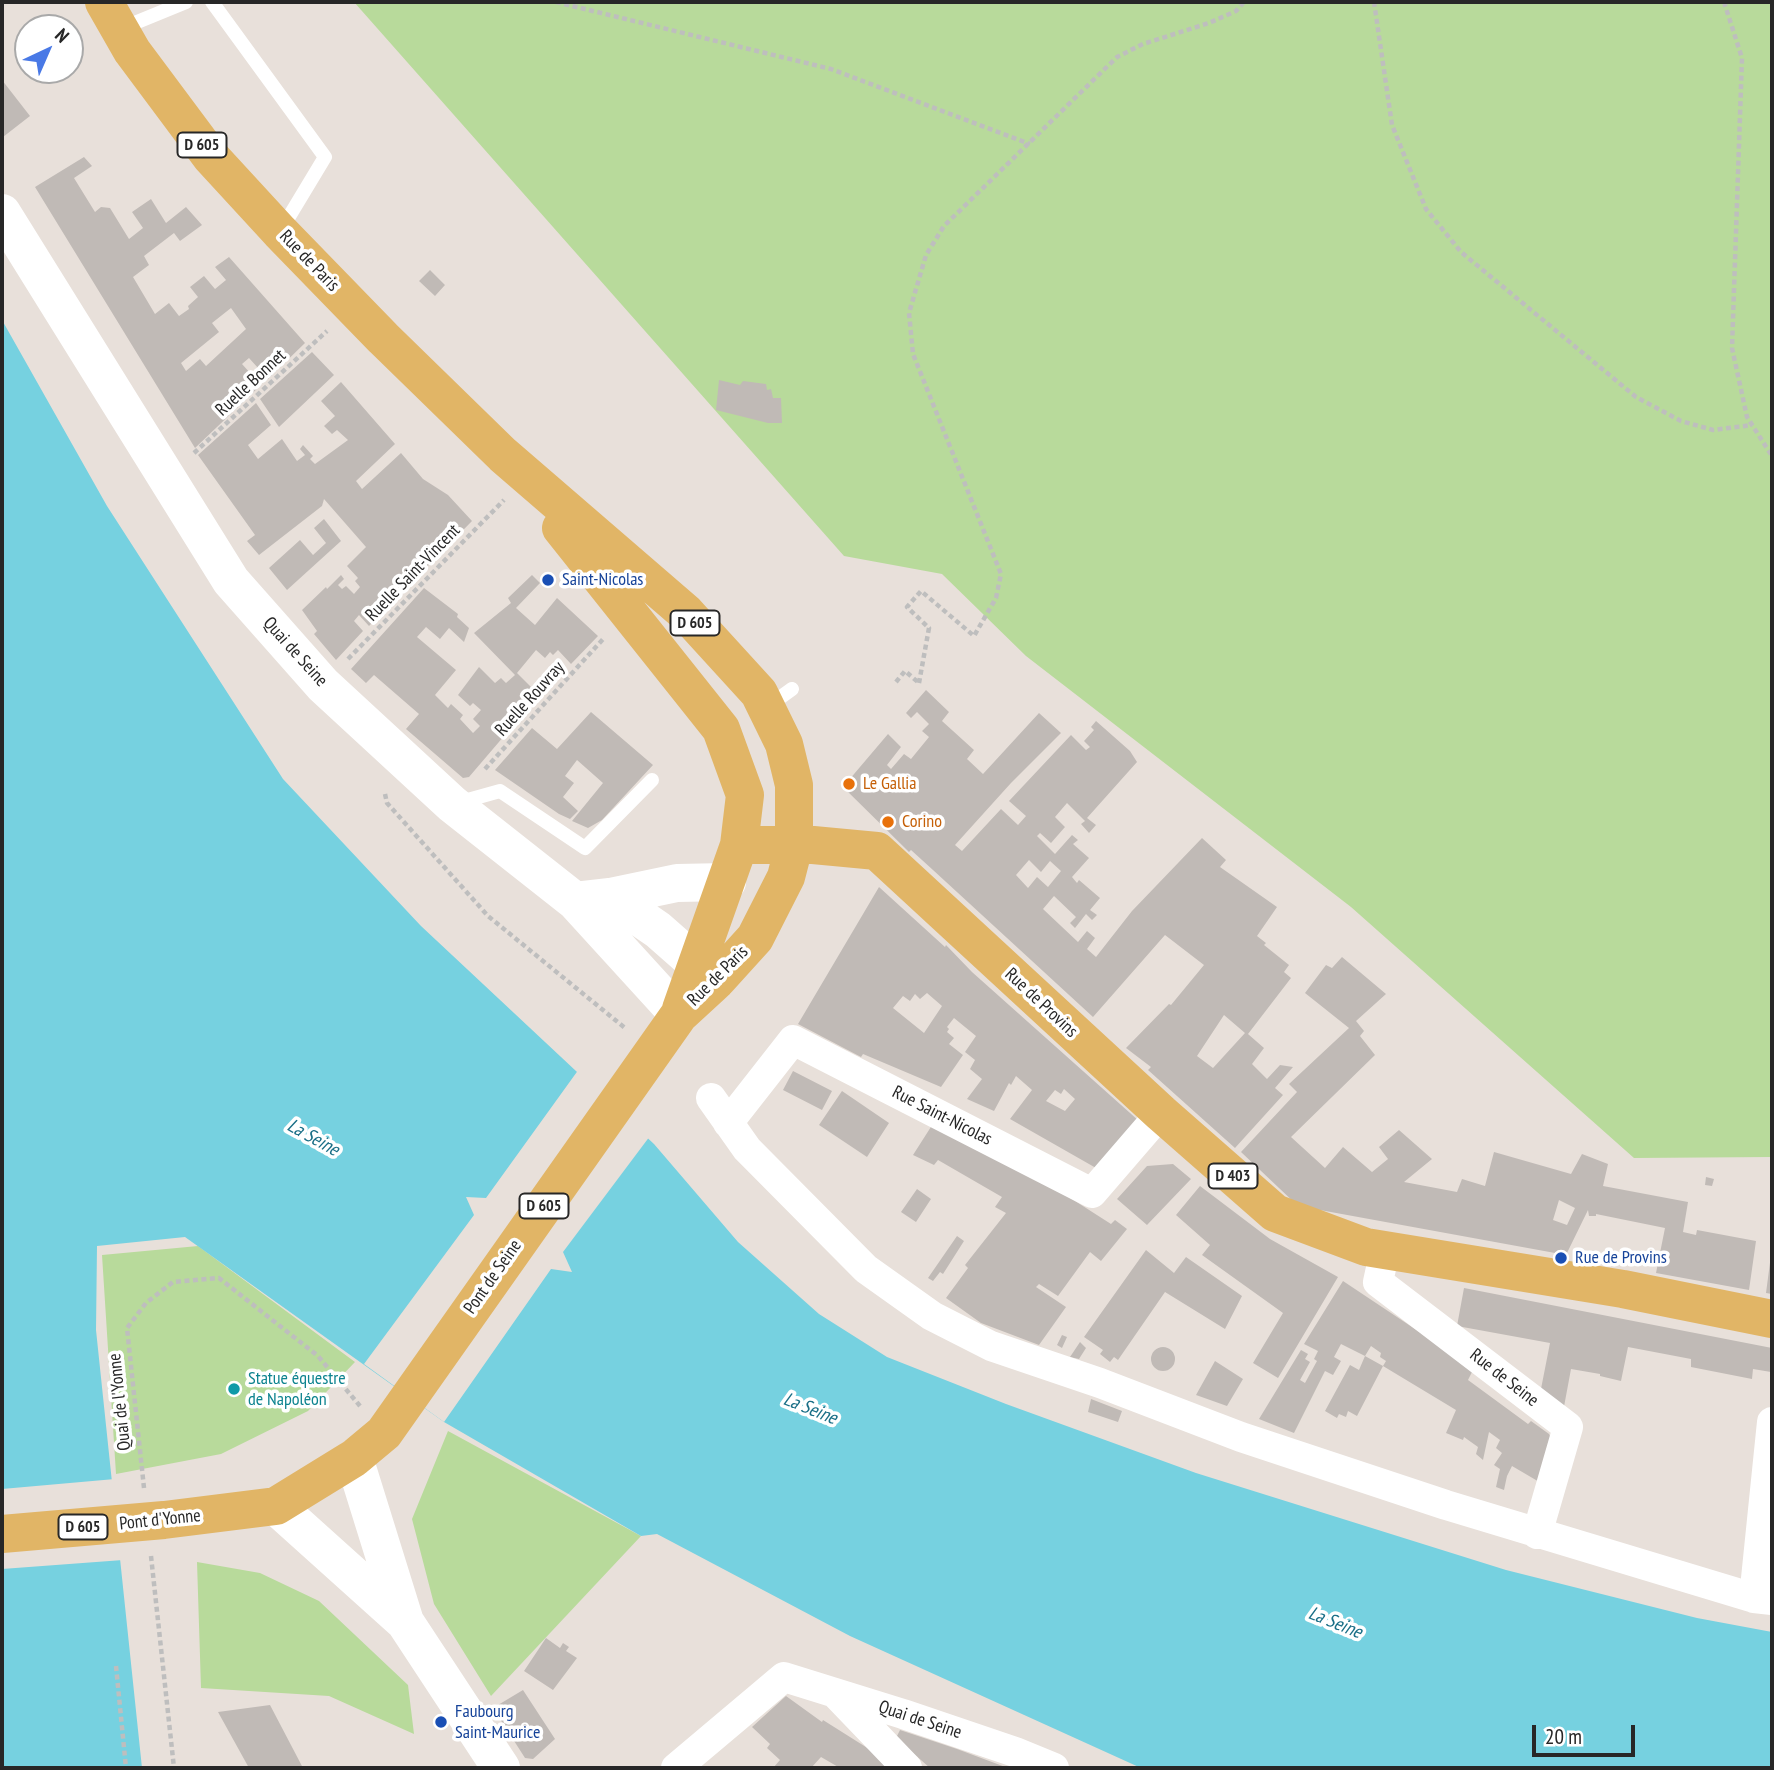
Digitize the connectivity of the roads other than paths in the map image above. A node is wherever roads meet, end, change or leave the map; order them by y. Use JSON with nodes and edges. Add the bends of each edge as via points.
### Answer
{"nodes":[{"id":1,"x":186,"y":2,"type":"edge"},
{"id":2,"x":212,"y":2,"type":"edge"},
{"id":3,"x":119,"y":27,"type":"edge"},
{"id":4,"x":2,"y":213,"type":"edge"},
{"id":5,"x":280,"y":232,"type":"junction"},
{"id":6,"x":513,"y":468,"type":"junction"},
{"id":7,"x":652,"y":780,"type":"dead end"},
{"id":8,"x":452,"y":804,"type":"junction"},
{"id":9,"x":739,"y":845,"type":"junction"},
{"id":10,"x":794,"y":846,"type":"junction"},
{"id":11,"x":727,"y":882,"type":"junction"},
{"id":12,"x":593,"y":899,"type":"junction"},
{"id":13,"x":706,"y":973,"type":"junction"},
{"id":14,"x":679,"y":1015,"type":"junction"},
{"id":15,"x":711,"y":1098,"type":"dead end"},
{"id":16,"x":1161,"y":1113,"type":"junction"},
{"id":17,"x":728,"y":1122,"type":"junction"},
{"id":18,"x":1385,"y":1250,"type":"junction"},
{"id":19,"x":1772,"y":1320,"type":"edge"},
{"id":20,"x":1772,"y":1422,"type":"edge"},
{"id":21,"x":354,"y":1458,"type":"junction"},
{"id":22,"x":276,"y":1506,"type":"junction"},
{"id":23,"x":2,"y":1534,"type":"edge"},
{"id":24,"x":1537,"y":1534,"type":"junction"},
{"id":25,"x":1763,"y":1599,"type":"edge"},
{"id":26,"x":405,"y":1622,"type":"junction"},
{"id":27,"x":834,"y":1693,"type":"junction"},
{"id":28,"x":501,"y":1768,"type":"edge"},
{"id":29,"x":676,"y":1768,"type":"edge"},
{"id":30,"x":907,"y":1768,"type":"edge"},
{"id":31,"x":1054,"y":1768,"type":"edge"}],
"edges":[{"from":1,"to":3,"type":"lane"},
{"from":2,"to":5,"type":"lane","via":[[325,157]]},
{"from":3,"to":5,"type":"main road","name":"Rue de Paris","number":"D 605","via":[[211,157]]},
{"from":4,"to":8,"type":"main road","name":"Quai de Seine","via":[[232,581],[323,685]]},
{"from":5,"to":6,"type":"main road","name":"Rue de Paris","number":"D 605"},
{"from":6,"to":9,"type":"main road","name":"Rue de Paris","number":"D 605","via":[[721,729],[746,795]]},
{"from":6,"to":10,"type":"main road","name":"Rue de Paris","number":"D 605","via":[[686,613],[759,693],[779,699],[794,785]]},
{"from":7,"to":8,"type":"lane","via":[[585,848],[500,791]]},
{"from":8,"to":12,"type":"main road","name":"Quai de Seine"},
{"from":9,"to":10,"type":"main road","name":"Rue de Provins","number":"D 403"},
{"from":9,"to":11,"type":"main road","name":"Rue de Paris","number":"D 605"},
{"from":10,"to":13,"type":"main road","name":"Rue de Paris","number":"D 605","via":[[786,877],[755,938]]},
{"from":10,"to":16,"type":"main road","name":"Rue de Provins","number":"D 403","via":[[877,851]]},
{"from":11,"to":12,"type":"main road","via":[[677,883]]},
{"from":11,"to":13,"type":"main road","name":"Rue de Paris","number":"D 605"},
{"from":12,"to":13,"type":"main road","via":[[659,930]]},
{"from":12,"to":14,"type":"main road","name":"Quai de Seine"},
{"from":13,"to":14,"type":"main road","name":"Rue de Paris","number":"D 605"},
{"from":14,"to":21,"type":"main road","name":"Pont de Seine","number":"D 605","via":[[384,1433]]},
{"from":15,"to":17,"type":"street"},
{"from":16,"to":17,"type":"street","name":"Rue Saint-Nicolas","via":[[1092,1192],[793,1040]]},
{"from":16,"to":18,"type":"main road","name":"Rue de Provins","number":"D 403","via":[[1275,1213]]},
{"from":17,"to":24,"type":"street","via":[[747,1149],[866,1269],[932,1316],[991,1346],[1241,1437]]},
{"from":18,"to":19,"type":"main road","name":"Rue de Provins","number":"D 403","via":[[1623,1289]]},
{"from":18,"to":24,"type":"street","name":"Rue de Seine","via":[[1378,1282],[1568,1427]]},
{"from":20,"to":25,"type":"street"},
{"from":21,"to":22,"type":"main road","name":"Pont de Seine","number":"D 605"},
{"from":21,"to":26,"type":"main road"},
{"from":22,"to":23,"type":"main road","name":"Pont d'Yonne","number":"D 605"},
{"from":22,"to":26,"type":"main road"},
{"from":24,"to":25,"type":"street"},
{"from":26,"to":28,"type":"main road"},
{"from":27,"to":29,"type":"street","name":"Quai de Seine","via":[[784,1677]]},
{"from":27,"to":30,"type":"street"},
{"from":27,"to":31,"type":"street","name":"Quai de Seine"}]}
